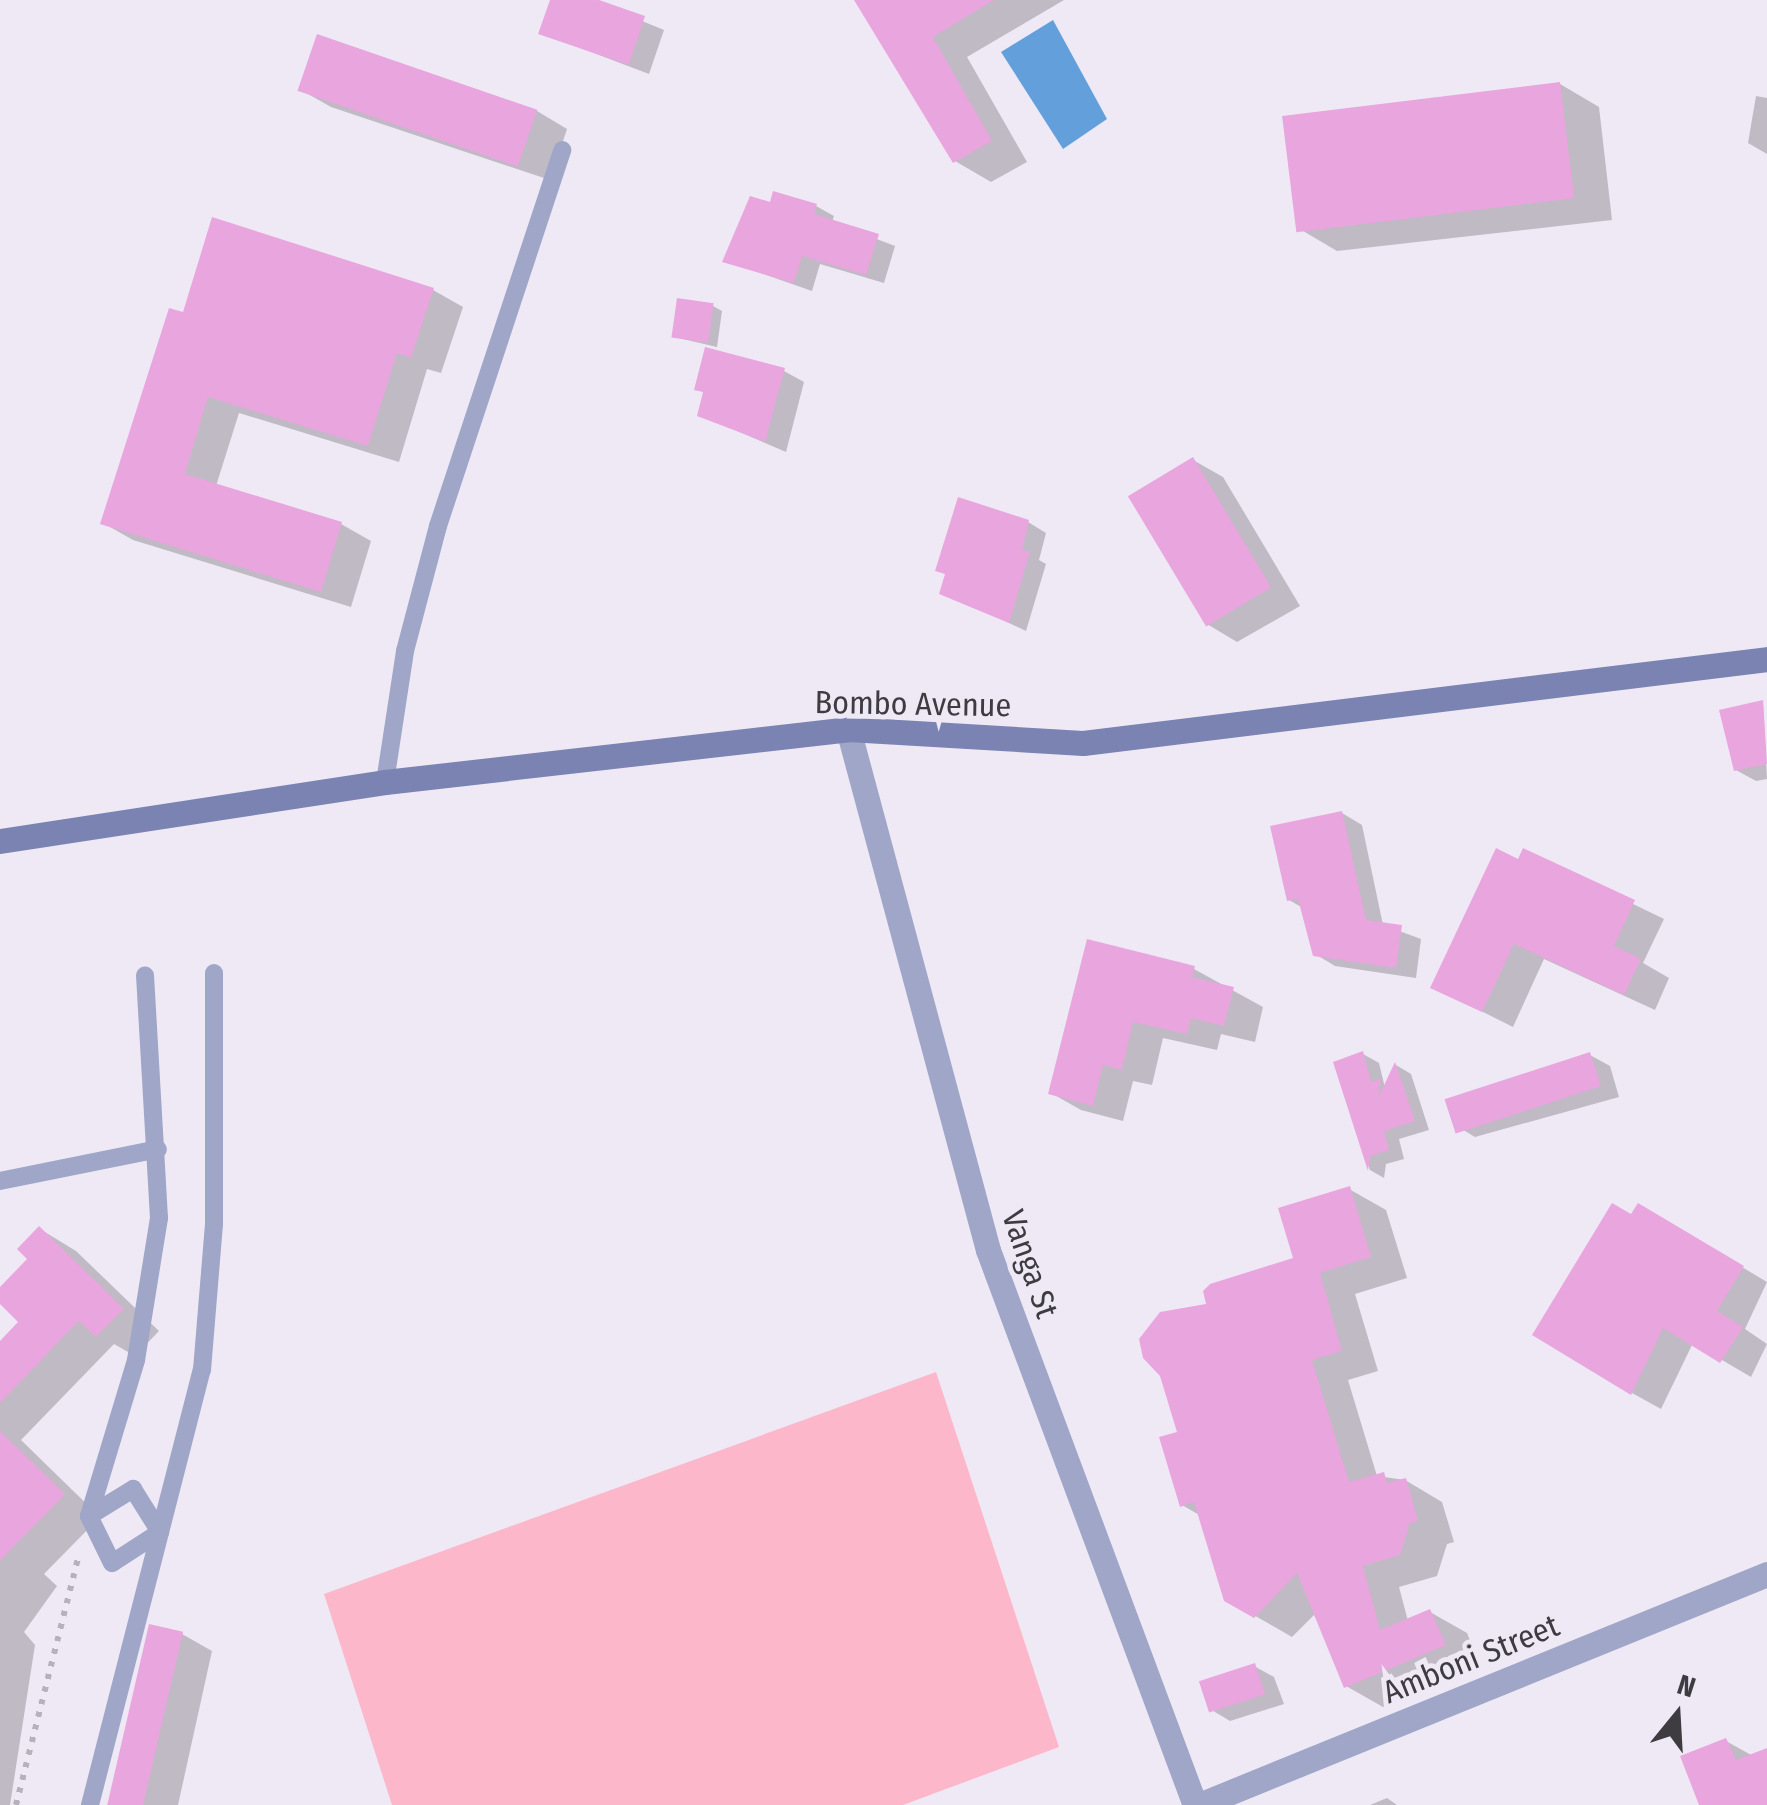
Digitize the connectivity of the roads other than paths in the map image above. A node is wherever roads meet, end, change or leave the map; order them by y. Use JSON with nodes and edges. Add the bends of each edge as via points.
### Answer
{"nodes":[{"id":1,"x":562,"y":150,"type":"dead end"},
{"id":2,"x":1767,"y":659,"type":"edge"},
{"id":3,"x":848,"y":729,"type":"junction"},
{"id":4,"x":385,"y":782,"type":"junction"},
{"id":5,"x":0,"y":841,"type":"edge"},
{"id":6,"x":214,"y":973,"type":"dead end"},
{"id":7,"x":145,"y":974,"type":"dead end"},
{"id":8,"x":158,"y":1149,"type":"junction"},
{"id":9,"x":0,"y":1181,"type":"edge"},
{"id":10,"x":89,"y":1516,"type":"junction"},
{"id":11,"x":160,"y":1532,"type":"junction"},
{"id":12,"x":1767,"y":1574,"type":"edge"},
{"id":13,"x":90,"y":1805,"type":"edge"},
{"id":14,"x":1197,"y":1805,"type":"edge"}],
"edges":[{"from":1,"to":4,"type":"lane","via":[[438,526],[405,651]]},
{"from":2,"to":3,"type":"street","name":"Bombo Avenue","via":[[1083,742]]},
{"from":3,"to":4,"type":"street","name":"Bombo Avenue"},
{"from":3,"to":14,"type":"street","name":"Vanga St","via":[[988,1250]]},
{"from":4,"to":5,"type":"street","name":"Bombo Avenue"},
{"from":6,"to":11,"type":"lane","via":[[214,1225],[203,1352]]},
{"from":7,"to":8,"type":"lane"},
{"from":8,"to":9,"type":"lane"},
{"from":8,"to":10,"type":"lane","via":[[159,1218],[136,1360]]},
{"from":10,"to":11,"type":"lane","via":[[133,1489]]},
{"from":10,"to":11,"type":"lane","via":[[112,1563]]},
{"from":11,"to":13,"type":"lane"},
{"from":12,"to":14,"type":"street","name":"Amboni Street"}]}
